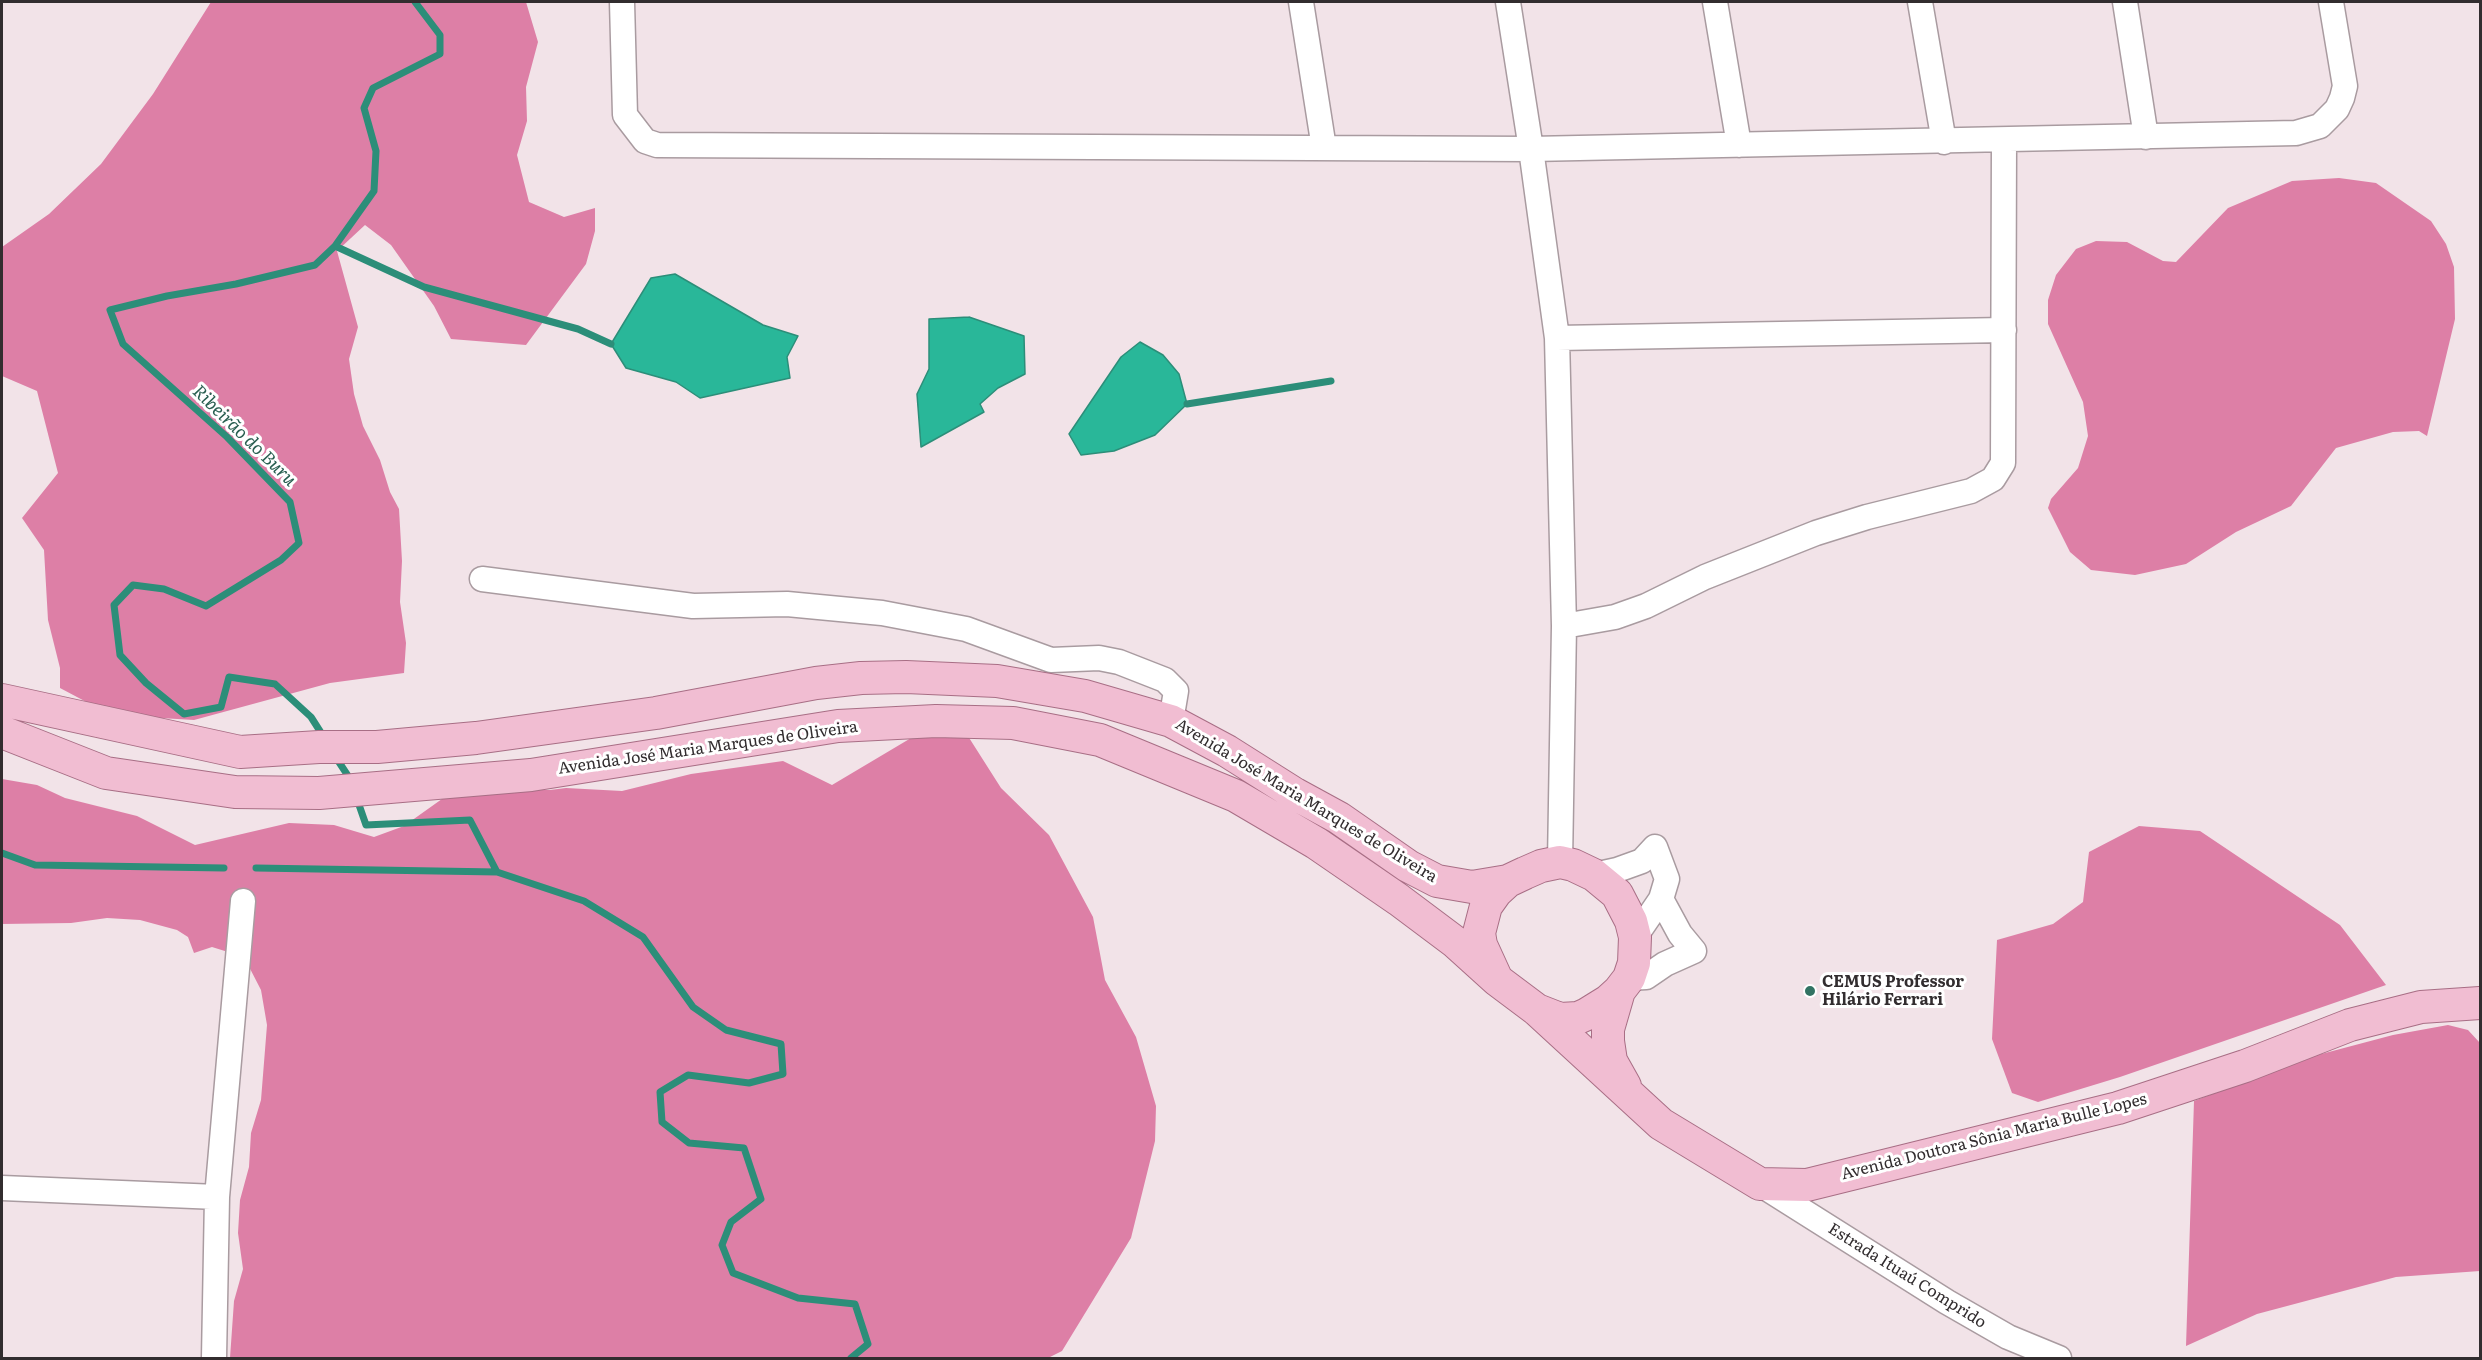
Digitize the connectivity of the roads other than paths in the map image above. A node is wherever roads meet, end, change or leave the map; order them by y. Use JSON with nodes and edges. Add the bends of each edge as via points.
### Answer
{"nodes":[{"id":1,"x":622,"y":2,"type":"edge"},
{"id":2,"x":1301,"y":2,"type":"edge"},
{"id":3,"x":1508,"y":2,"type":"edge"},
{"id":4,"x":1715,"y":2,"type":"edge"},
{"id":5,"x":1920,"y":2,"type":"edge"},
{"id":6,"x":2125,"y":2,"type":"edge"},
{"id":7,"x":2331,"y":2,"type":"edge"},
{"id":8,"x":2146,"y":137,"type":"junction"},
{"id":9,"x":2004,"y":141,"type":"junction"},
{"id":10,"x":1944,"y":142,"type":"junction"},
{"id":11,"x":1739,"y":145,"type":"junction"},
{"id":12,"x":1324,"y":148,"type":"junction"},
{"id":13,"x":1531,"y":148,"type":"junction"},
{"id":14,"x":2004,"y":330,"type":"junction"},
{"id":15,"x":1557,"y":338,"type":"junction"},
{"id":16,"x":482,"y":579,"type":"dead end"},
{"id":17,"x":1564,"y":626,"type":"junction"},
{"id":18,"x":2,"y":700,"type":"edge"},
{"id":19,"x":1171,"y":721,"type":"junction"},
{"id":20,"x":2,"y":732,"type":"edge"},
{"id":21,"x":1560,"y":862,"type":"junction"},
{"id":22,"x":1594,"y":875,"type":"junction"},
{"id":23,"x":1508,"y":881,"type":"junction"},
{"id":24,"x":1661,"y":899,"type":"junction"},
{"id":25,"x":243,"y":901,"type":"dead end"},
{"id":26,"x":1635,"y":937,"type":"junction"},
{"id":27,"x":1497,"y":980,"type":"junction"},
{"id":28,"x":1624,"y":985,"type":"junction"},
{"id":29,"x":2481,"y":1003,"type":"edge"},
{"id":30,"x":1537,"y":1010,"type":"junction"},
{"id":31,"x":1629,"y":1095,"type":"junction"},
{"id":32,"x":1760,"y":1184,"type":"junction"},
{"id":33,"x":2,"y":1188,"type":"edge"},
{"id":34,"x":217,"y":1197,"type":"junction"},
{"id":35,"x":214,"y":1359,"type":"edge"},
{"id":36,"x":2059,"y":1359,"type":"edge"}],
"edges":[{"from":1,"to":12,"type":"street","via":[[625,115],[645,141],[657,146]]},
{"from":2,"to":12,"type":"street"},
{"from":3,"to":13,"type":"street"},
{"from":4,"to":11,"type":"street"},
{"from":5,"to":10,"type":"street"},
{"from":6,"to":8,"type":"street"},
{"from":7,"to":8,"type":"street","via":[[2345,86],[2337,109],[2320,126],[2296,133]]},
{"from":8,"to":9,"type":"street"},
{"from":9,"to":10,"type":"street"},
{"from":9,"to":14,"type":"street"},
{"from":10,"to":11,"type":"street"},
{"from":11,"to":13,"type":"street"},
{"from":12,"to":13,"type":"street"},
{"from":13,"to":15,"type":"street"},
{"from":14,"to":15,"type":"street"},
{"from":14,"to":17,"type":"street","via":[[2003,464],[1986,485],[1816,533],[1705,577],[1646,606]]},
{"from":15,"to":17,"type":"street"},
{"from":16,"to":19,"type":"street","via":[[693,606],[787,604],[882,613],[966,628],[1051,660],[1099,658],[1165,680],[1176,690]]},
{"from":17,"to":21,"type":"street"},
{"from":18,"to":19,"type":"main road","name":"Avenida José Maria Marques de Oliveira","via":[[240,752],[377,747],[531,731],[656,713],[816,683],[906,677],[1042,687]]},
{"from":19,"to":23,"type":"main road","name":"Avenida José Maria Marques de Oliveira","via":[[1339,818],[1422,874],[1454,885]]},
{"from":20,"to":27,"type":"main road","name":"Avenida José Maria Marques de Oliveira","via":[[106,773],[235,792],[319,793],[531,775],[838,726],[936,721],[1013,723],[1100,740],[1236,796],[1316,843],[1399,900]]},
{"from":21,"to":22,"type":"main road"},
{"from":21,"to":23,"type":"main road"},
{"from":22,"to":24,"type":"street","via":[[1642,861],[1655,847],[1667,879]]},
{"from":22,"to":26,"type":"main road","via":[[1617,894]]},
{"from":23,"to":27,"type":"main road","via":[[1486,906],[1479,933]]},
{"from":24,"to":26,"type":"street"},
{"from":24,"to":28,"type":"street","via":[[1694,951]]},
{"from":25,"to":34,"type":"street"},
{"from":26,"to":28,"type":"main road","via":[[1634,963]]},
{"from":27,"to":30,"type":"main road"},
{"from":28,"to":30,"type":"main road","via":[[1594,1011],[1578,1018],[1560,1019]]},
{"from":28,"to":31,"type":"main road","name":"Avenida Doutora Sônia Maria Bulle Lopes","via":[[1608,1029],[1608,1049]]},
{"from":29,"to":32,"type":"main road","name":"Avenida Doutora Sônia Maria Bulle Lopes","via":[[2421,1007],[2350,1025],[2245,1066],[2118,1108],[1807,1185]]},
{"from":30,"to":31,"type":"main road","name":"Avenida Doutora Sônia Maria Bulle Lopes"},
{"from":31,"to":32,"type":"main road","name":"Avenida Doutora Sônia Maria Bulle Lopes","via":[[1661,1124]]},
{"from":32,"to":36,"type":"street","name":"Estrada Ituaú Comprido","via":[[1977,1320]]},
{"from":33,"to":34,"type":"street"},
{"from":34,"to":35,"type":"street"}]}
